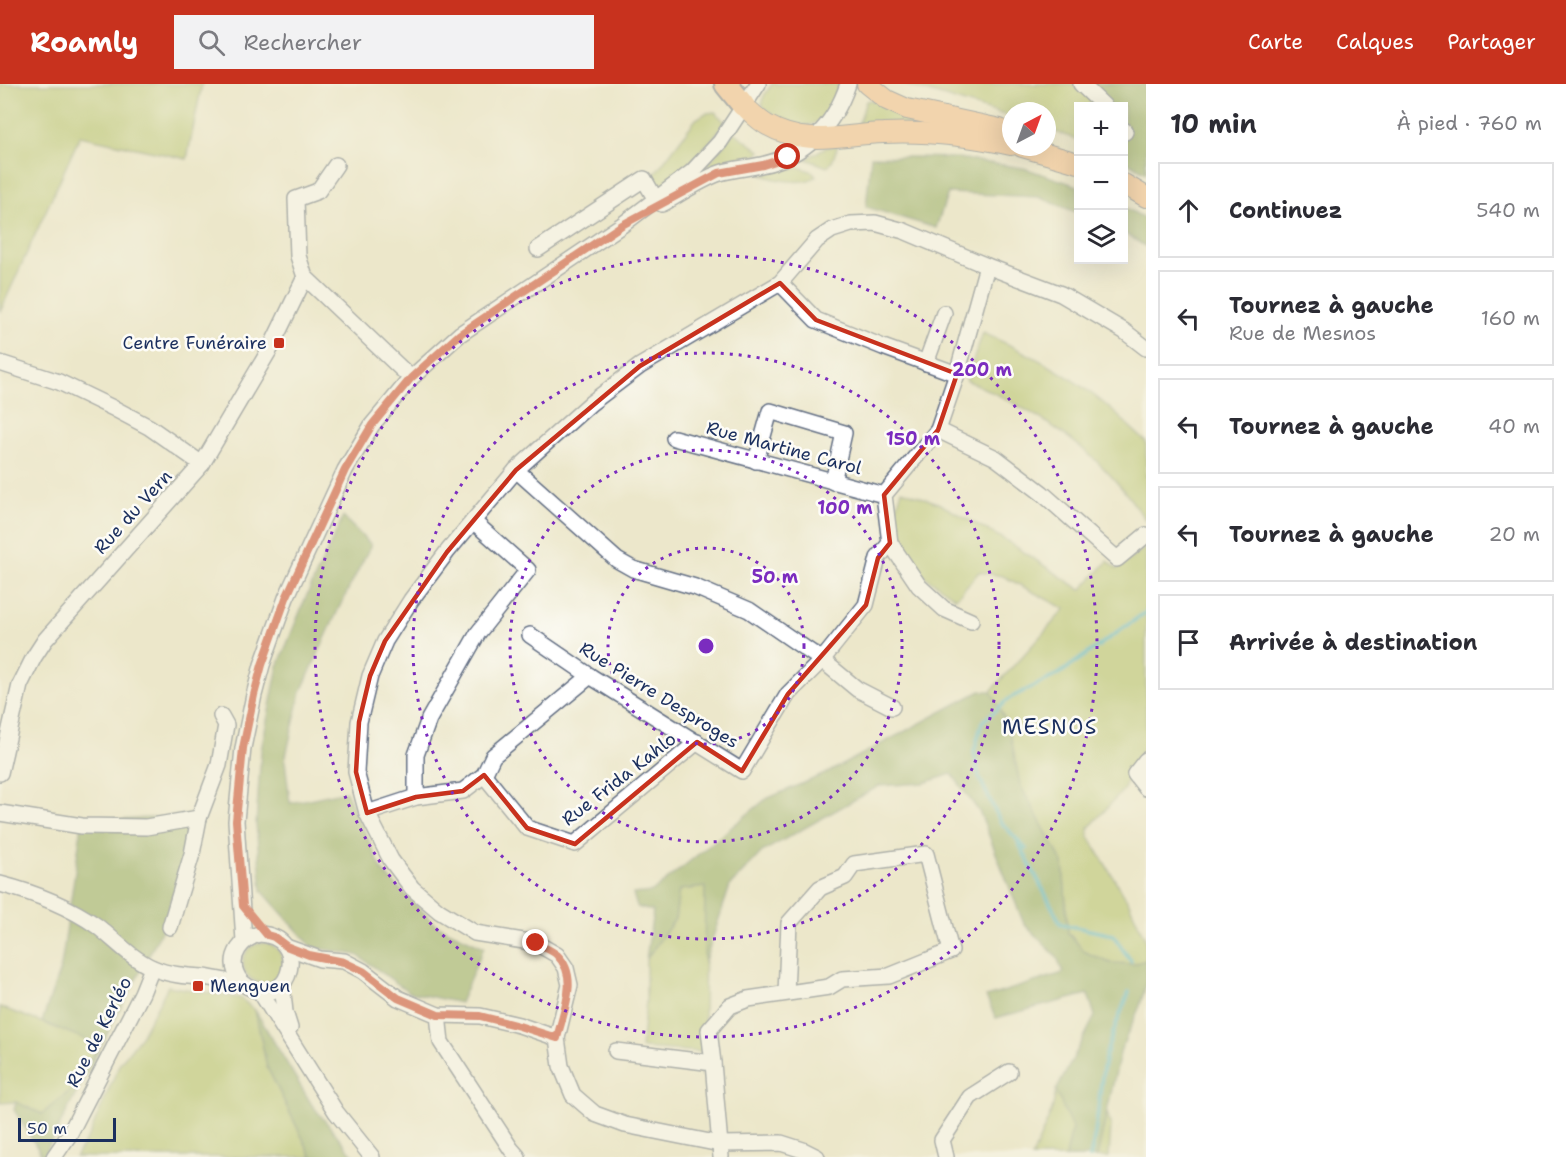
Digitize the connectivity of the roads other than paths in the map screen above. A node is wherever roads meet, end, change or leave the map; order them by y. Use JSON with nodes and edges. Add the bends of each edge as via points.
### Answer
{"nodes":[{"id":1,"x":726,"y":84,"type":"edge"},
{"id":2,"x":758,"y":84,"type":"edge"},
{"id":3,"x":849,"y":84,"type":"edge"},
{"id":4,"x":867,"y":84,"type":"edge"},
{"id":5,"x":1082,"y":84,"type":"edge"},
{"id":6,"x":1100,"y":102,"type":"edge"},
{"id":7,"x":743,"y":105,"type":"junction"},
{"id":8,"x":1002,"y":130,"type":"edge"},
{"id":9,"x":815,"y":140,"type":"junction"},
{"id":10,"x":1002,"y":143,"type":"edge"},
{"id":11,"x":1056,"y":150,"type":"edge"},
{"id":12,"x":1056,"y":156,"type":"edge"},
{"id":13,"x":1074,"y":160,"type":"edge"},
{"id":14,"x":1074,"y":161,"type":"edge"},
{"id":15,"x":336,"y":165,"type":"dead end"},
{"id":16,"x":1128,"y":186,"type":"edge"},
{"id":17,"x":1146,"y":197,"type":"edge"},
{"id":18,"x":656,"y":200,"type":"junction"},
{"id":19,"x":622,"y":225,"type":"junction"},
{"id":20,"x":538,"y":249,"type":"dead end"},
{"id":21,"x":987,"y":266,"type":"junction"},
{"id":22,"x":305,"y":277,"type":"junction"},
{"id":23,"x":780,"y":283,"type":"junction"},
{"id":24,"x":944,"y":313,"type":"dead end"},
{"id":25,"x":1146,"y":348,"type":"edge"},
{"id":26,"x":0,"y":363,"type":"edge"},
{"id":27,"x":926,"y":363,"type":"junction"},
{"id":28,"x":957,"y":374,"type":"junction"},
{"id":29,"x":411,"y":378,"type":"junction"},
{"id":30,"x":938,"y":430,"type":"junction"},
{"id":31,"x":674,"y":438,"type":"dead end"},
{"id":32,"x":756,"y":461,"type":"junction"},
{"id":33,"x":202,"y":464,"type":"junction"},
{"id":34,"x":516,"y":470,"type":"junction"},
{"id":35,"x":833,"y":482,"type":"junction"},
{"id":36,"x":884,"y":495,"type":"junction"},
{"id":37,"x":473,"y":521,"type":"junction"},
{"id":38,"x":1146,"y":535,"type":"edge"},
{"id":39,"x":890,"y":543,"type":"junction"},
{"id":40,"x":971,"y":621,"type":"dead end"},
{"id":41,"x":530,"y":635,"type":"dead end"},
{"id":42,"x":822,"y":660,"type":"junction"},
{"id":43,"x":590,"y":676,"type":"junction"},
{"id":44,"x":892,"y":707,"type":"dead end"},
{"id":45,"x":221,"y":716,"type":"dead end"},
{"id":46,"x":697,"y":742,"type":"junction"},
{"id":47,"x":1146,"y":760,"type":"edge"},
{"id":48,"x":0,"y":773,"type":"edge"},
{"id":49,"x":484,"y":775,"type":"junction"},
{"id":50,"x":1146,"y":788,"type":"edge"},
{"id":51,"x":416,"y":797,"type":"junction"},
{"id":52,"x":0,"y":813,"type":"edge"},
{"id":53,"x":367,"y":813,"type":"junction"},
{"id":54,"x":199,"y":818,"type":"junction"},
{"id":55,"x":0,"y":884,"type":"edge"},
{"id":56,"x":243,"y":906,"type":"junction"},
{"id":57,"x":170,"y":927,"type":"dead end"},
{"id":58,"x":267,"y":935,"type":"junction"},
{"id":59,"x":244,"y":941,"type":"junction"},
{"id":60,"x":286,"y":946,"type":"junction"},
{"id":61,"x":320,"y":959,"type":"junction"},
{"id":62,"x":234,"y":962,"type":"junction"},
{"id":63,"x":152,"y":968,"type":"junction"},
{"id":64,"x":201,"y":977,"type":"junction"},
{"id":65,"x":285,"y":980,"type":"junction"},
{"id":66,"x":244,"y":984,"type":"junction"},
{"id":67,"x":261,"y":993,"type":"junction"},
{"id":68,"x":786,"y":993,"type":"junction"},
{"id":69,"x":438,"y":1015,"type":"junction"},
{"id":70,"x":557,"y":1038,"type":"junction"},
{"id":71,"x":297,"y":1051,"type":"junction"},
{"id":72,"x":616,"y":1051,"type":"dead end"},
{"id":73,"x":713,"y":1063,"type":"junction"},
{"id":74,"x":1009,"y":1072,"type":"dead end"},
{"id":75,"x":720,"y":1150,"type":"edge"},
{"id":76,"x":54,"y":1157,"type":"edge"},
{"id":77,"x":372,"y":1157,"type":"edge"},
{"id":78,"x":518,"y":1157,"type":"edge"},
{"id":79,"x":817,"y":1157,"type":"edge"},
{"id":80,"x":946,"y":1157,"type":"edge"}],
"edges":[{"from":1,"to":7,"type":"highway"},
{"from":2,"to":7,"type":"street"},
{"from":3,"to":9,"type":"street","via":[[843,102]]},
{"from":4,"to":8,"type":"main road","via":[[907,109]]},
{"from":5,"to":6,"type":"street"},
{"from":7,"to":9,"type":"main road","via":[[766,125]]},
{"from":7,"to":18,"type":"street","via":[[720,142],[692,172]]},
{"from":9,"to":10,"type":"main road","via":[[921,133]]},
{"from":9,"to":19,"type":"street","via":[[781,160],[719,173]]},
{"from":11,"to":13,"type":"main road"},
{"from":12,"to":14,"type":"main road"},
{"from":15,"to":22,"type":"street","via":[[318,191],[296,199],[298,256]]},
{"from":16,"to":17,"type":"main road"},
{"from":18,"to":19,"type":"street"},
{"from":18,"to":20,"type":"street","via":[[644,179]]},
{"from":19,"to":29,"type":"street","via":[[460,334]]},
{"from":21,"to":23,"type":"street","via":[[904,231],[875,223],[851,224],[817,240]]},
{"from":21,"to":25,"type":"street","via":[[1061,294]]},
{"from":21,"to":28,"type":"street"},
{"from":22,"to":29,"type":"street"},
{"from":22,"to":33,"type":"street","name":"Rue du Vern","via":[[270,349]]},
{"from":23,"to":27,"type":"street","via":[[816,320]]},
{"from":23,"to":34,"type":"street","via":[[640,366],[591,403]]},
{"from":24,"to":27,"type":"street"},
{"from":26,"to":33,"type":"street","via":[[59,382],[115,409]]},
{"from":27,"to":28,"type":"street"},
{"from":28,"to":30,"type":"street"},
{"from":29,"to":56,"type":"street","via":[[372,425],[345,470],[286,598],[262,665],[243,748],[236,821]]},
{"from":30,"to":36,"type":"street"},
{"from":30,"to":38,"type":"street","via":[[996,458],[1117,559]]},
{"from":31,"to":32,"type":"street","name":"Rue Martine Carol"},
{"from":32,"to":35,"type":"street","name":"Rue Martine Carol"},
{"from":32,"to":35,"type":"street","via":[[770,411],[844,433]]},
{"from":33,"to":48,"type":"street","name":"Rue du Vern","via":[[39,648],[20,685]]},
{"from":34,"to":37,"type":"street"},
{"from":34,"to":42,"type":"street","via":[[617,560],[749,610]]},
{"from":35,"to":36,"type":"street","name":"Rue Martine Carol"},
{"from":36,"to":39,"type":"street"},
{"from":37,"to":51,"type":"street","via":[[528,570],[478,633],[429,719],[416,755]]},
{"from":37,"to":53,"type":"street","via":[[411,600],[385,641],[370,676],[359,722],[357,772]]},
{"from":39,"to":40,"type":"street","via":[[919,586],[944,609]]},
{"from":39,"to":42,"type":"street","via":[[878,558],[866,605]]},
{"from":41,"to":43,"type":"street","name":"Rue Pierre Desproges"},
{"from":42,"to":44,"type":"street","via":[[857,689]]},
{"from":42,"to":46,"type":"street","name":"Rue Pierre Desproges","via":[[788,694],[742,771]]},
{"from":43,"to":46,"type":"street","name":"Rue Pierre Desproges"},
{"from":43,"to":49,"type":"street","via":[[493,756]]},
{"from":45,"to":54,"type":"street","via":[[226,725],[219,765]]},
{"from":46,"to":49,"type":"street","name":"Rue Frida Kahlo","via":[[575,844],[527,828]]},
{"from":47,"to":50,"type":"street","via":[[1136,774]]},
{"from":49,"to":51,"type":"street","via":[[463,791]]},
{"from":51,"to":53,"type":"street"},
{"from":52,"to":54,"type":"street","via":[[82,826],[146,827]]},
{"from":53,"to":70,"type":"street","via":[[391,860],[412,888],[439,911],[475,933],[536,943],[557,955],[566,968],[570,985]]},
{"from":54,"to":57,"type":"street"},
{"from":55,"to":63,"type":"street","via":[[64,905]]},
{"from":56,"to":58,"type":"street"},
{"from":56,"to":59,"type":"street"},
{"from":58,"to":59,"type":"street","via":[[251,936]]},
{"from":58,"to":60,"type":"street"},
{"from":59,"to":62,"type":"street"},
{"from":60,"to":61,"type":"street"},
{"from":60,"to":65,"type":"street","via":[[291,960]]},
{"from":61,"to":65,"type":"street"},
{"from":61,"to":69,"type":"street","via":[[344,962],[363,971],[398,998]]},
{"from":62,"to":64,"type":"street"},
{"from":62,"to":66,"type":"street"},
{"from":63,"to":64,"type":"street","name":"Rue de Kerléo"},
{"from":63,"to":76,"type":"street","name":"Rue de Kerléo","via":[[74,1125]]},
{"from":64,"to":66,"type":"street","name":"Rue de Kerléo"},
{"from":65,"to":67,"type":"street","via":[[272,992]]},
{"from":65,"to":71,"type":"street","via":[[285,1012]]},
{"from":66,"to":67,"type":"street"},
{"from":67,"to":71,"type":"street"},
{"from":68,"to":68,"type":"street","via":[[829,987],[842,979],[889,976],[951,951],[926,854],[854,864],[845,877],[820,888],[789,923]]},
{"from":68,"to":73,"type":"street","via":[[730,1006],[709,1030]]},
{"from":69,"to":70,"type":"street","via":[[480,1016]]},
{"from":69,"to":78,"type":"street","via":[[441,1042]]},
{"from":70,"to":75,"type":"street","via":[[561,1066],[573,1095],[595,1114]]},
{"from":71,"to":77,"type":"street","via":[[336,1112]]},
{"from":72,"to":73,"type":"street"},
{"from":73,"to":75,"type":"street"},
{"from":74,"to":80,"type":"street","via":[[970,1098],[942,1140]]},
{"from":75,"to":79,"type":"street","via":[[781,1143]]}]}
